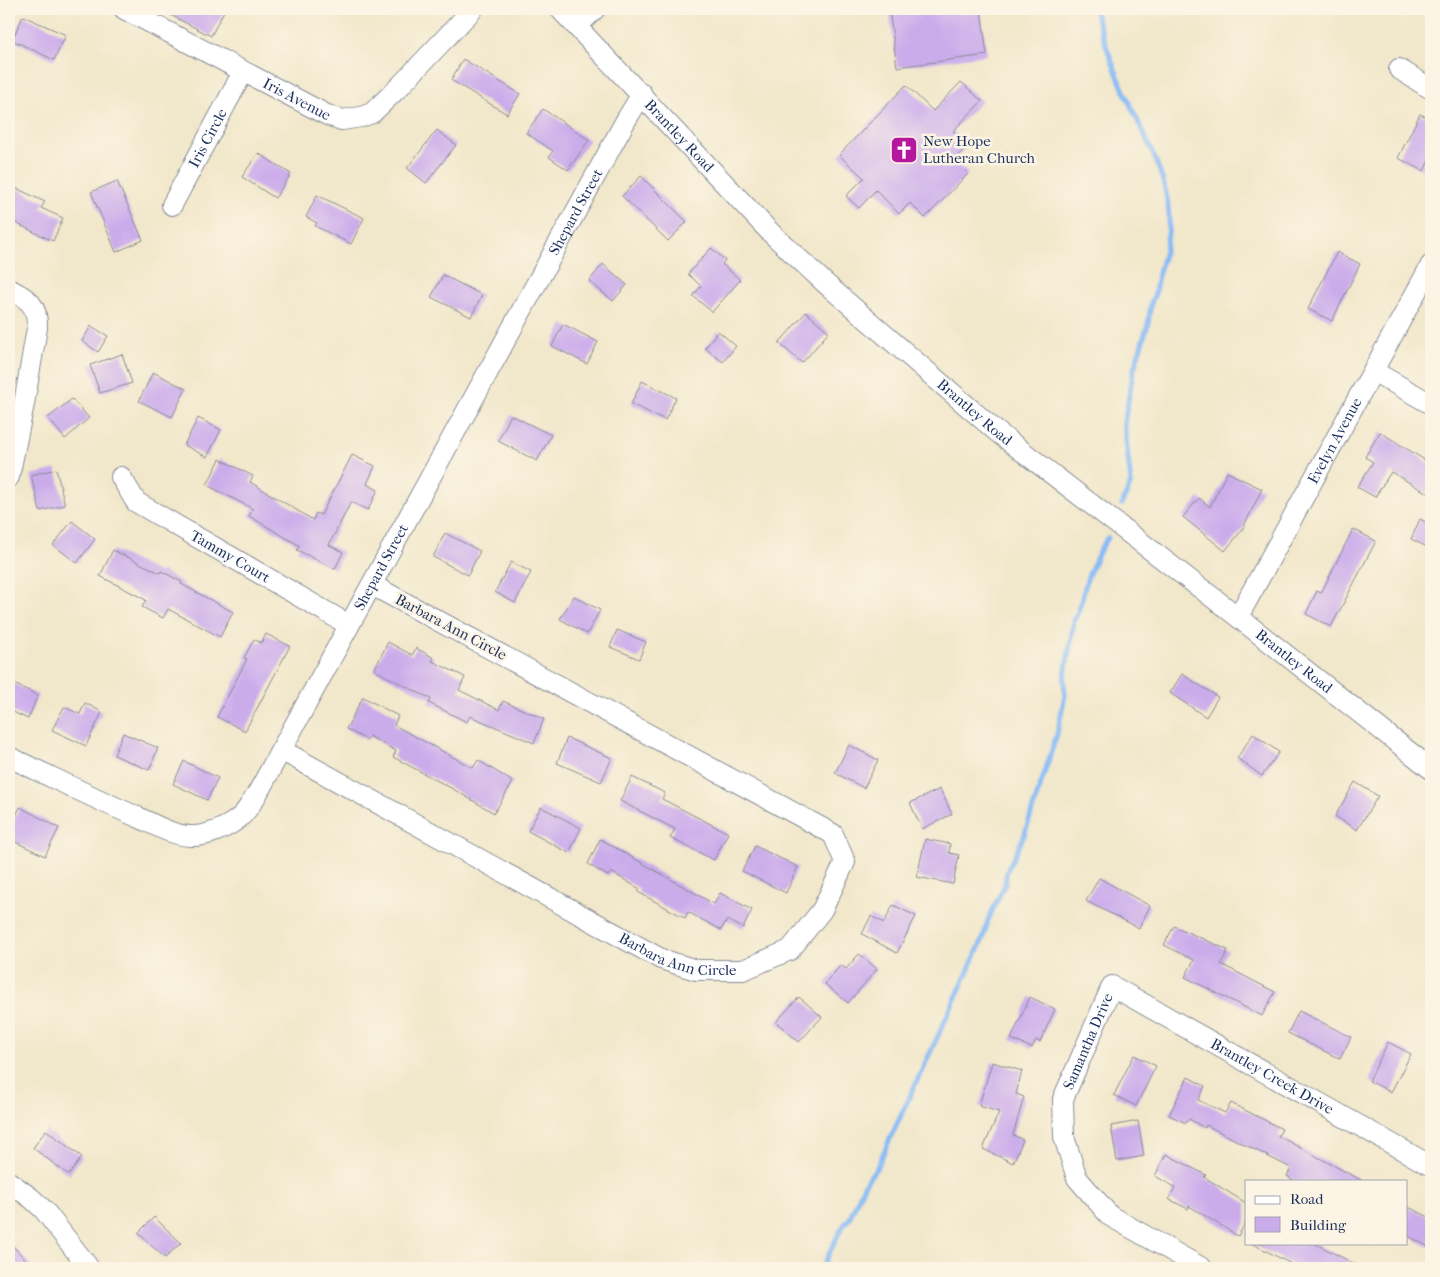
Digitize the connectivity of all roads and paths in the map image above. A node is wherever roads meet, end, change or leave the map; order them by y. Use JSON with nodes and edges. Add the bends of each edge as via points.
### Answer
{"nodes":[{"id":1,"x":124,"y":9,"type":"edge"},
{"id":2,"x":473,"y":9,"type":"edge"},
{"id":3,"x":560,"y":9,"type":"edge"},
{"id":4,"x":595,"y":9,"type":"edge"},
{"id":5,"x":578,"y":26,"type":"junction"},
{"id":6,"x":1398,"y":69,"type":"dead end"},
{"id":7,"x":243,"y":72,"type":"junction"},
{"id":8,"x":1431,"y":89,"type":"edge"},
{"id":9,"x":642,"y":94,"type":"junction"},
{"id":10,"x":172,"y":205,"type":"dead end"},
{"id":11,"x":1431,"y":264,"type":"edge"},
{"id":12,"x":9,"y":289,"type":"edge"},
{"id":13,"x":1373,"y":371,"type":"junction"},
{"id":14,"x":1431,"y":404,"type":"edge"},
{"id":15,"x":9,"y":477,"type":"edge"},
{"id":16,"x":121,"y":477,"type":"dead end"},
{"id":17,"x":372,"y":585,"type":"junction"},
{"id":18,"x":1238,"y":617,"type":"junction"},
{"id":19,"x":349,"y":625,"type":"junction"},
{"id":20,"x":281,"y":750,"type":"junction"},
{"id":21,"x":9,"y":756,"type":"edge"},
{"id":22,"x":1431,"y":769,"type":"edge"},
{"id":23,"x":1112,"y":986,"type":"joint"},
{"id":24,"x":1431,"y":1166,"type":"edge"},
{"id":25,"x":9,"y":1182,"type":"edge"},
{"id":26,"x":88,"y":1268,"type":"edge"},
{"id":27,"x":1202,"y":1268,"type":"edge"}],
"edges":[{"from":1,"to":7,"type":"street","name":"Iris Avenue"},
{"from":2,"to":7,"type":"street","name":"Iris Avenue","via":[[401,85],[372,113],[361,118],[342,120],[327,115]]},
{"from":3,"to":5,"type":"street","name":"Brantley Road"},
{"from":4,"to":5,"type":"street"},
{"from":5,"to":9,"type":"street","name":"Brantley Road"},
{"from":6,"to":8,"type":"street"},
{"from":7,"to":10,"type":"street","name":"Iris Circle"},
{"from":9,"to":17,"type":"street","name":"Shepard Street"},
{"from":9,"to":18,"type":"street","name":"Brantley Road","via":[[770,232],[826,284],[996,431]]},
{"from":11,"to":13,"type":"street","name":"Evelyn Avenue"},
{"from":12,"to":15,"type":"street","via":[[27,298],[38,316]]},
{"from":13,"to":14,"type":"street"},
{"from":13,"to":18,"type":"street","name":"Evelyn Avenue"},
{"from":16,"to":19,"type":"street","name":"Tammy Court","via":[[136,502]]},
{"from":17,"to":19,"type":"street","name":"Shepard Street"},
{"from":17,"to":20,"type":"street","name":"Barbara Ann Circle","via":[[833,834],[845,862],[822,910],[790,950],[743,970],[696,970],[661,959]]},
{"from":18,"to":22,"type":"street","name":"Brantley Road"},
{"from":19,"to":20,"type":"street","name":"Shepard Street"},
{"from":20,"to":21,"type":"street","name":"Shepard Street","via":[[240,817],[206,834],[190,836],[171,832],[118,809]]},
{"from":23,"to":24,"type":"street","name":"Brantley Creek Drive"},
{"from":23,"to":27,"type":"street","name":"Samantha Drive","via":[[1063,1099],[1064,1137],[1077,1178],[1110,1216]]},
{"from":25,"to":26,"type":"street","via":[[44,1210]]}]}
